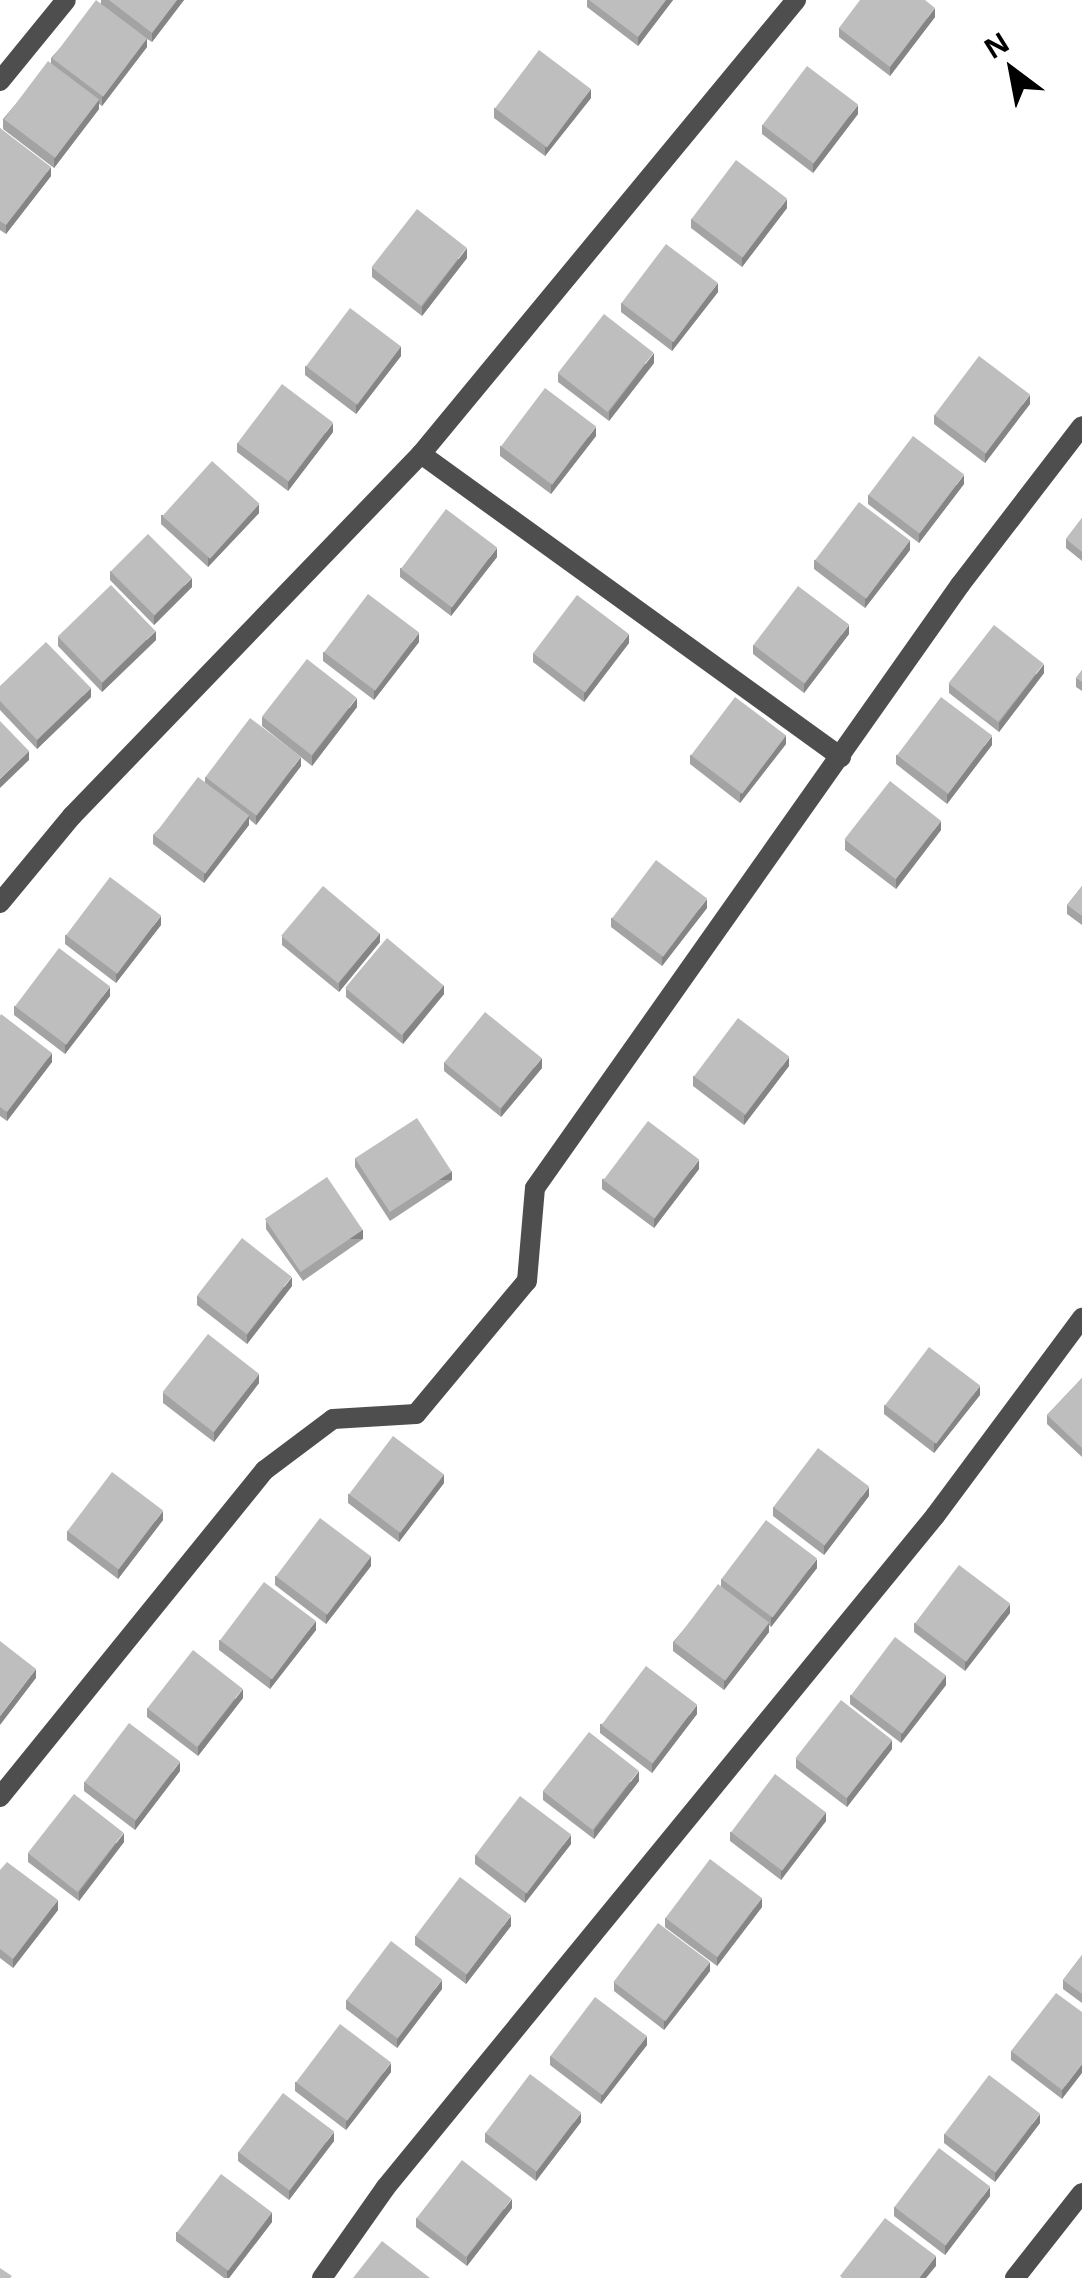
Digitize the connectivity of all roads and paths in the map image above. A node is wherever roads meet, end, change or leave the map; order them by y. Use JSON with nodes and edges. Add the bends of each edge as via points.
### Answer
{"nodes":[{"id":1,"x":66,"y":0,"type":"edge"},
{"id":2,"x":796,"y":0,"type":"edge"},
{"id":3,"x":0,"y":82,"type":"edge"},
{"id":4,"x":1082,"y":426,"type":"edge"},
{"id":5,"x":421,"y":454,"type":"junction"},
{"id":6,"x":840,"y":757,"type":"junction"},
{"id":7,"x":0,"y":903,"type":"edge"},
{"id":8,"x":1082,"y":1318,"type":"edge"},
{"id":9,"x":0,"y":1797,"type":"edge"},
{"id":10,"x":1082,"y":2193,"type":"edge"},
{"id":11,"x":322,"y":2278,"type":"edge"},
{"id":12,"x":1015,"y":2278,"type":"edge"}],
"edges":[{"from":1,"to":3,"type":"street"},
{"from":2,"to":5,"type":"street"},
{"from":4,"to":6,"type":"street","via":[[960,584]]},
{"from":5,"to":6,"type":"street"},
{"from":5,"to":7,"type":"street","via":[[72,816]]},
{"from":6,"to":9,"type":"street","via":[[535,1188],[527,1281],[416,1414],[333,1419],[265,1470]]},
{"from":8,"to":11,"type":"street","via":[[935,1516],[386,2187]]},
{"from":10,"to":12,"type":"street"}]}
